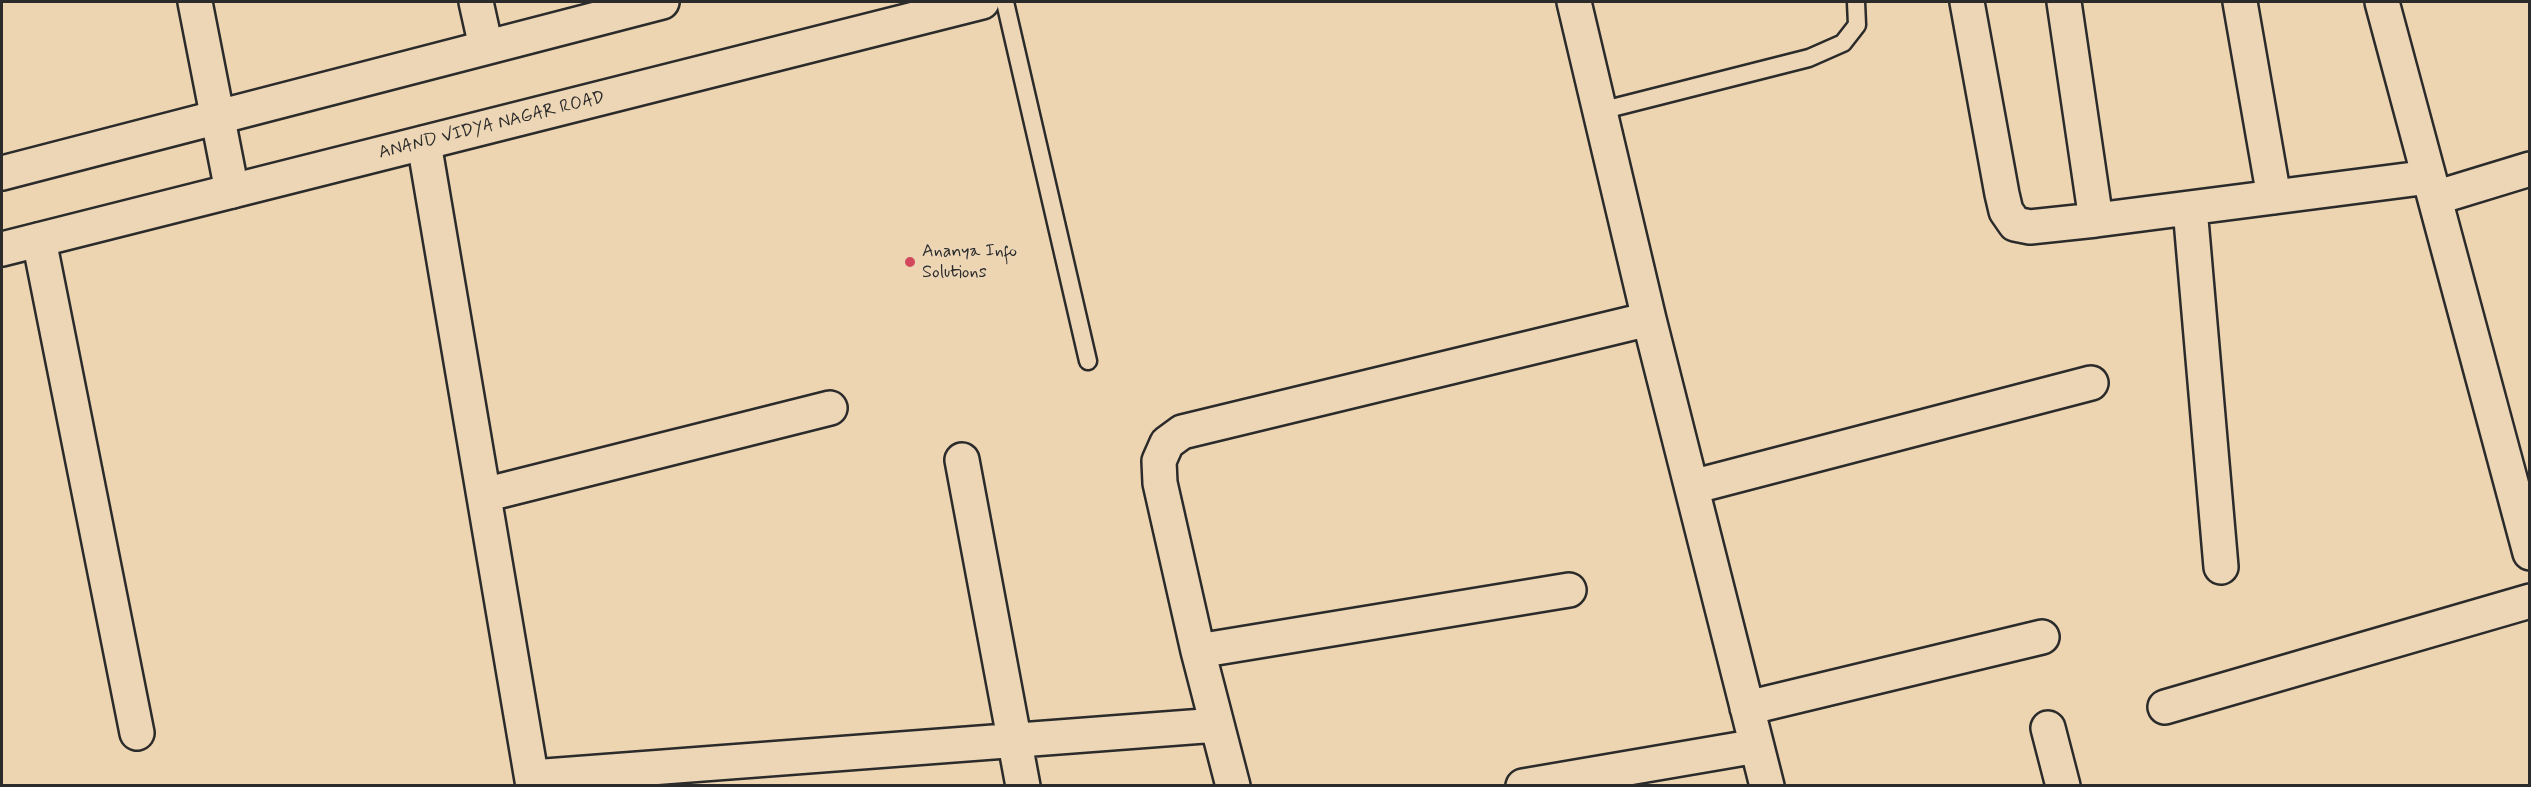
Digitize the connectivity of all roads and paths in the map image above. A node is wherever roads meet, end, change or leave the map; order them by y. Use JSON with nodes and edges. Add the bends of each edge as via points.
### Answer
{"nodes":[{"id":1,"x":195,"y":2,"type":"edge"},
{"id":2,"x":476,"y":2,"type":"edge"},
{"id":3,"x":662,"y":2,"type":"edge"},
{"id":4,"x":1005,"y":2,"type":"edge"},
{"id":5,"x":1574,"y":2,"type":"edge"},
{"id":6,"x":1856,"y":2,"type":"edge"},
{"id":7,"x":1967,"y":2,"type":"edge"},
{"id":8,"x":2064,"y":2,"type":"edge"},
{"id":9,"x":2240,"y":2,"type":"edge"},
{"id":10,"x":2382,"y":2,"type":"edge"},
{"id":11,"x":974,"y":3,"type":"edge"},
{"id":12,"x":486,"y":47,"type":"junction"},
{"id":13,"x":1600,"y":111,"type":"junction"},
{"id":14,"x":218,"y":117,"type":"junction"},
{"id":15,"x":424,"y":143,"type":"junction"},
{"id":16,"x":2529,"y":169,"type":"edge"},
{"id":17,"x":2,"y":173,"type":"edge"},
{"id":18,"x":2432,"y":187,"type":"junction"},
{"id":19,"x":232,"y":191,"type":"junction"},
{"id":20,"x":2274,"y":197,"type":"junction"},
{"id":21,"x":2190,"y":208,"type":"junction"},
{"id":22,"x":2096,"y":220,"type":"junction"},
{"id":23,"x":39,"y":240,"type":"junction"},
{"id":24,"x":2,"y":249,"type":"edge"},
{"id":25,"x":1649,"y":319,"type":"junction"},
{"id":26,"x":1088,"y":361,"type":"dead end"},
{"id":27,"x":2091,"y":383,"type":"dead end"},
{"id":28,"x":830,"y":408,"type":"dead end"},
{"id":29,"x":962,"y":460,"type":"dead end"},
{"id":30,"x":1692,"y":487,"type":"junction"},
{"id":31,"x":484,"y":495,"type":"junction"},
{"id":32,"x":2529,"y":553,"type":"edge"},
{"id":33,"x":2221,"y":567,"type":"dead end"},
{"id":34,"x":1569,"y":590,"type":"dead end"},
{"id":35,"x":2529,"y":601,"type":"edge"},
{"id":36,"x":2042,"y":637,"type":"dead end"},
{"id":37,"x":1198,"y":651,"type":"junction"},
{"id":38,"x":2165,"y":707,"type":"dead end"},
{"id":39,"x":1748,"y":708,"type":"junction"},
{"id":40,"x":1217,"y":724,"type":"junction"},
{"id":41,"x":2048,"y":728,"type":"dead end"},
{"id":42,"x":136,"y":733,"type":"dead end"},
{"id":43,"x":1015,"y":740,"type":"junction"},
{"id":44,"x":1757,"y":746,"type":"junction"},
{"id":45,"x":753,"y":773,"type":"edge"},
{"id":46,"x":631,"y":777,"type":"edge"},
{"id":47,"x":533,"y":781,"type":"edge"},
{"id":48,"x":1023,"y":786,"type":"edge"},
{"id":49,"x":1233,"y":786,"type":"edge"},
{"id":50,"x":1523,"y":786,"type":"edge"},
{"id":51,"x":1767,"y":786,"type":"edge"},
{"id":52,"x":2064,"y":786,"type":"edge"}],
"edges":[{"from":1,"to":14,"type":"street"},
{"from":2,"to":12,"type":"street"},
{"from":3,"to":12,"type":"street"},
{"from":4,"to":26,"type":"lane"},
{"from":5,"to":13,"type":"street"},
{"from":6,"to":13,"type":"lane","via":[[1857,25],[1843,44],[1809,58]]},
{"from":7,"to":22,"type":"street","via":[[2006,211],[2015,224],[2030,227]]},
{"from":8,"to":22,"type":"street"},
{"from":9,"to":20,"type":"street"},
{"from":10,"to":18,"type":"street"},
{"from":11,"to":15,"type":"street","name":"ANAND VIDYA NAGAR ROAD"},
{"from":12,"to":14,"type":"street"},
{"from":13,"to":25,"type":"street"},
{"from":14,"to":17,"type":"street"},
{"from":14,"to":19,"type":"street"},
{"from":15,"to":19,"type":"street","name":"ANAND VIDYA NAGAR ROAD"},
{"from":15,"to":31,"type":"street"},
{"from":16,"to":18,"type":"street"},
{"from":18,"to":20,"type":"street"},
{"from":18,"to":32,"type":"street"},
{"from":19,"to":23,"type":"street","name":"ANAND VIDYA NAGAR ROAD"},
{"from":20,"to":21,"type":"street"},
{"from":21,"to":22,"type":"street"},
{"from":21,"to":33,"type":"street"},
{"from":23,"to":24,"type":"street","name":"ANAND VIDYA NAGAR ROAD"},
{"from":23,"to":42,"type":"street"},
{"from":25,"to":30,"type":"street"},
{"from":25,"to":37,"type":"street","via":[[1182,432],[1167,443],[1160,461],[1160,483]]},
{"from":27,"to":30,"type":"street"},
{"from":28,"to":31,"type":"street"},
{"from":29,"to":43,"type":"street"},
{"from":30,"to":39,"type":"street"},
{"from":31,"to":47,"type":"street"},
{"from":34,"to":37,"type":"street"},
{"from":35,"to":38,"type":"street"},
{"from":36,"to":39,"type":"street"},
{"from":37,"to":40,"type":"street"},
{"from":39,"to":44,"type":"street"},
{"from":40,"to":43,"type":"street"},
{"from":40,"to":49,"type":"street"},
{"from":41,"to":52,"type":"street"},
{"from":43,"to":45,"type":"street"},
{"from":43,"to":48,"type":"street"},
{"from":44,"to":50,"type":"street"},
{"from":44,"to":51,"type":"street"},
{"from":45,"to":46,"type":"street"},
{"from":46,"to":47,"type":"street"}]}
